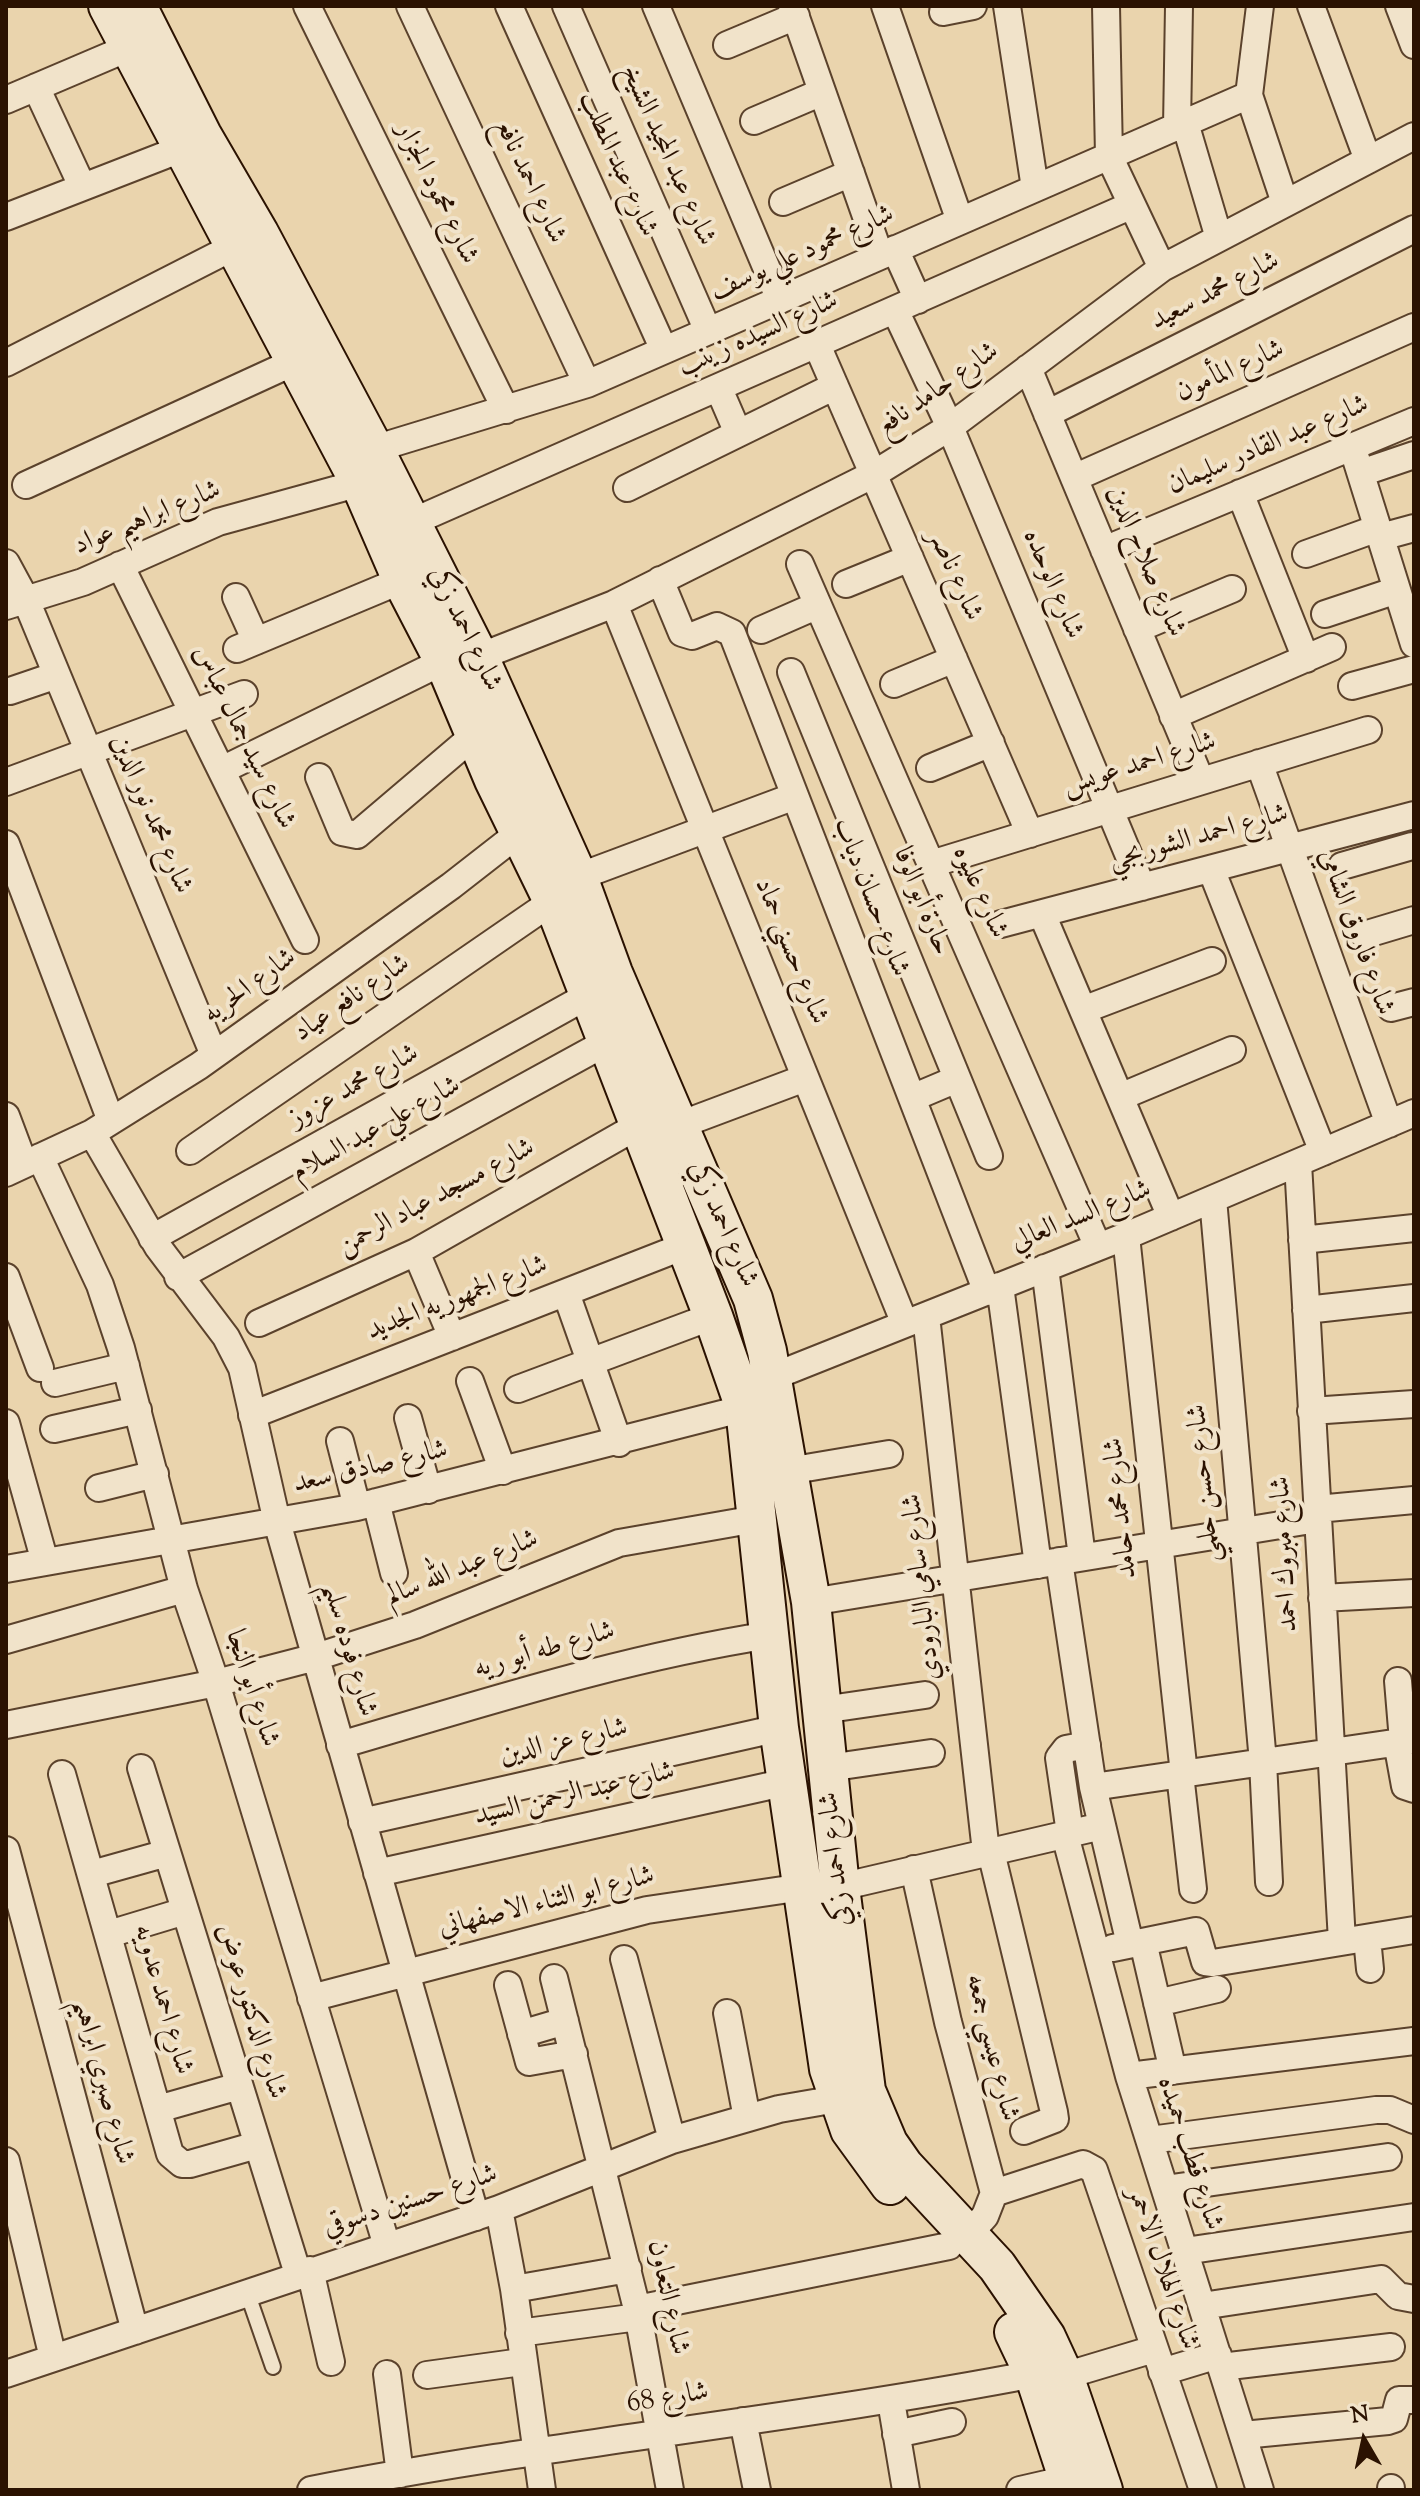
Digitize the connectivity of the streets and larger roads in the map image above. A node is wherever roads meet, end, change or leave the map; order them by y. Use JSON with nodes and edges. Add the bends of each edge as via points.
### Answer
{"nodes":[{"id":1,"x":108,"y":6,"type":"edge"},
{"id":2,"x":137,"y":6,"type":"edge"},
{"id":3,"x":307,"y":6,"type":"edge"},
{"id":4,"x":410,"y":6,"type":"edge"},
{"id":5,"x":509,"y":6,"type":"edge"},
{"id":6,"x":566,"y":6,"type":"edge"},
{"id":7,"x":656,"y":6,"type":"edge"},
{"id":8,"x":885,"y":6,"type":"edge"},
{"id":9,"x":973,"y":6,"type":"edge"},
{"id":10,"x":1007,"y":6,"type":"edge"},
{"id":11,"x":1106,"y":6,"type":"edge"},
{"id":12,"x":1179,"y":6,"type":"edge"},
{"id":13,"x":1260,"y":6,"type":"edge"},
{"id":14,"x":1311,"y":6,"type":"edge"},
{"id":15,"x":1399,"y":6,"type":"edge"},
{"id":16,"x":794,"y":11,"type":"edge"},
{"id":17,"x":943,"y":12,"type":"dead end"},
{"id":18,"x":727,"y":45,"type":"dead end"},
{"id":19,"x":1414,"y":45,"type":"edge"},
{"id":20,"x":128,"y":48,"type":"junction"},
{"id":21,"x":36,"y":87,"type":"junction"},
{"id":22,"x":822,"y":92,"type":"junction"},
{"id":23,"x":1249,"y":95,"type":"junction"},
{"id":24,"x":6,"y":100,"type":"edge"},
{"id":25,"x":754,"y":121,"type":"dead end"},
{"id":26,"x":1181,"y":125,"type":"junction"},
{"id":27,"x":1414,"y":136,"type":"edge"},
{"id":28,"x":181,"y":149,"type":"junction"},
{"id":29,"x":1109,"y":156,"type":"junction"},
{"id":30,"x":1368,"y":160,"type":"junction"},
{"id":31,"x":851,"y":173,"type":"junction"},
{"id":32,"x":82,"y":186,"type":"junction"},
{"id":33,"x":1035,"y":188,"type":"junction"},
{"id":34,"x":783,"y":202,"type":"dead end"},
{"id":35,"x":1285,"y":203,"type":"junction"},
{"id":36,"x":1132,"y":205,"type":"junction"},
{"id":37,"x":6,"y":217,"type":"edge"},
{"id":38,"x":960,"y":221,"type":"junction"},
{"id":39,"x":1414,"y":229,"type":"edge"},
{"id":40,"x":1219,"y":238,"type":"junction"},
{"id":41,"x":246,"y":241,"type":"junction"},
{"id":42,"x":887,"y":253,"type":"junction"},
{"id":43,"x":1162,"y":268,"type":"junction"},
{"id":44,"x":780,"y":300,"type":"junction"},
{"id":45,"x":907,"y":305,"type":"junction"},
{"id":46,"x":1414,"y":327,"type":"edge"},
{"id":47,"x":708,"y":331,"type":"junction"},
{"id":48,"x":817,"y":345,"type":"junction"},
{"id":49,"x":664,"y":350,"type":"junction"},
{"id":50,"x":7,"y":358,"type":"edge"},
{"id":51,"x":294,"y":362,"type":"junction"},
{"id":52,"x":1028,"y":368,"type":"junction"},
{"id":53,"x":587,"y":384,"type":"junction"},
{"id":54,"x":835,"y":386,"type":"junction"},
{"id":55,"x":719,"y":389,"type":"junction"},
{"id":56,"x":506,"y":410,"type":"junction"},
{"id":57,"x":1047,"y":414,"type":"junction"},
{"id":58,"x":1414,"y":421,"type":"edge"},
{"id":59,"x":950,"y":427,"type":"junction"},
{"id":60,"x":738,"y":433,"type":"junction"},
{"id":61,"x":1352,"y":446,"type":"junction"},
{"id":62,"x":1414,"y":455,"type":"edge"},
{"id":63,"x":367,"y":466,"type":"junction"},
{"id":64,"x":1361,"y":473,"type":"junction"},
{"id":65,"x":874,"y":474,"type":"junction"},
{"id":66,"x":1074,"y":478,"type":"junction"},
{"id":67,"x":26,"y":485,"type":"dead end"},
{"id":68,"x":627,"y":488,"type":"dead end"},
{"id":69,"x":1240,"y":493,"type":"junction"},
{"id":70,"x":410,"y":523,"type":"junction"},
{"id":71,"x":1414,"y":528,"type":"edge"},
{"id":72,"x":1379,"y":532,"type":"junction"},
{"id":73,"x":1104,"y":550,"type":"junction"},
{"id":74,"x":1306,"y":554,"type":"dead end"},
{"id":75,"x":910,"y":558,"type":"junction"},
{"id":76,"x":6,"y":563,"type":"edge"},
{"id":77,"x":800,"y":564,"type":"dead end"},
{"id":78,"x":120,"y":565,"type":"junction"},
{"id":79,"x":402,"y":580,"type":"junction"},
{"id":80,"x":660,"y":580,"type":"junction"},
{"id":81,"x":846,"y":584,"type":"dead end"},
{"id":82,"x":1232,"y":589,"type":"dead end"},
{"id":83,"x":236,"y":597,"type":"dead end"},
{"id":84,"x":16,"y":603,"type":"edge"},
{"id":85,"x":614,"y":604,"type":"junction"},
{"id":86,"x":1405,"y":604,"type":"edge"},
{"id":87,"x":818,"y":605,"type":"junction"},
{"id":88,"x":1325,"y":614,"type":"dead end"},
{"id":89,"x":1137,"y":629,"type":"junction"},
{"id":90,"x":761,"y":630,"type":"dead end"},
{"id":91,"x":1414,"y":644,"type":"edge"},
{"id":92,"x":1332,"y":647,"type":"dead end"},
{"id":93,"x":461,"y":659,"type":"junction"},
{"id":94,"x":954,"y":659,"type":"junction"},
{"id":95,"x":1306,"y":659,"type":"junction"},
{"id":96,"x":1414,"y":669,"type":"edge"},
{"id":97,"x":791,"y":672,"type":"dead end"},
{"id":98,"x":57,"y":675,"type":"junction"},
{"id":99,"x":894,"y":684,"type":"dead end"},
{"id":100,"x":1352,"y":686,"type":"dead end"},
{"id":101,"x":10,"y":691,"type":"dead end"},
{"id":102,"x":244,"y":694,"type":"dead end"},
{"id":103,"x":194,"y":712,"type":"junction"},
{"id":104,"x":1173,"y":716,"type":"junction"},
{"id":105,"x":1368,"y":730,"type":"dead end"},
{"id":106,"x":477,"y":733,"type":"junction"},
{"id":107,"x":991,"y":743,"type":"junction"},
{"id":108,"x":88,"y":751,"type":"junction"},
{"id":109,"x":1259,"y":763,"type":"junction"},
{"id":110,"x":930,"y":768,"type":"dead end"},
{"id":111,"x":222,"y":770,"type":"junction"},
{"id":112,"x":511,"y":772,"type":"junction"},
{"id":113,"x":319,"y":777,"type":"dead end"},
{"id":114,"x":1201,"y":781,"type":"junction"},
{"id":115,"x":6,"y":782,"type":"edge"},
{"id":116,"x":795,"y":796,"type":"junction"},
{"id":117,"x":1111,"y":809,"type":"junction"},
{"id":118,"x":1410,"y":816,"type":"edge"},
{"id":119,"x":706,"y":831,"type":"junction"},
{"id":120,"x":519,"y":833,"type":"junction"},
{"id":121,"x":1030,"y":834,"type":"junction"},
{"id":122,"x":6,"y":844,"type":"edge"},
{"id":123,"x":1289,"y":848,"type":"junction"},
{"id":124,"x":1413,"y":851,"type":"edge"},
{"id":125,"x":931,"y":864,"type":"junction"},
{"id":126,"x":1342,"y":866,"type":"dead end"},
{"id":127,"x":1211,"y":869,"type":"junction"},
{"id":128,"x":11,"y":874,"type":"edge"},
{"id":129,"x":1142,"y":887,"type":"junction"},
{"id":130,"x":566,"y":889,"type":"junction"},
{"id":131,"x":1042,"y":914,"type":"junction"},
{"id":132,"x":1414,"y":920,"type":"edge"},
{"id":133,"x":1001,"y":924,"type":"dead end"},
{"id":134,"x":1364,"y":935,"type":"dead end"},
{"id":135,"x":305,"y":940,"type":"dead end"},
{"id":136,"x":1212,"y":961,"type":"dead end"},
{"id":137,"x":589,"y":995,"type":"junction"},
{"id":138,"x":1083,"y":1010,"type":"junction"},
{"id":139,"x":607,"y":1042,"type":"junction"},
{"id":140,"x":1232,"y":1050,"type":"dead end"},
{"id":141,"x":214,"y":1055,"type":"junction"},
{"id":142,"x":805,"y":1078,"type":"junction"},
{"id":143,"x":957,"y":1079,"type":"junction"},
{"id":144,"x":1120,"y":1097,"type":"junction"},
{"id":145,"x":912,"y":1098,"type":"junction"},
{"id":146,"x":1414,"y":1113,"type":"edge"},
{"id":147,"x":6,"y":1116,"type":"edge"},
{"id":148,"x":1389,"y":1124,"type":"junction"},
{"id":149,"x":659,"y":1125,"type":"junction"},
{"id":150,"x":102,"y":1127,"type":"junction"},
{"id":151,"x":190,"y":1151,"type":"dead end"},
{"id":152,"x":1323,"y":1152,"type":"junction"},
{"id":153,"x":989,"y":1156,"type":"dead end"},
{"id":154,"x":1298,"y":1163,"type":"junction"},
{"id":155,"x":24,"y":1165,"type":"edge"},
{"id":156,"x":1213,"y":1199,"type":"junction"},
{"id":157,"x":1171,"y":1217,"type":"junction"},
{"id":158,"x":1414,"y":1228,"type":"edge"},
{"id":159,"x":1126,"y":1236,"type":"junction"},
{"id":160,"x":152,"y":1238,"type":"junction"},
{"id":161,"x":1302,"y":1240,"type":"junction"},
{"id":162,"x":687,"y":1245,"type":"junction"},
{"id":163,"x":1098,"y":1247,"type":"junction"},
{"id":164,"x":416,"y":1252,"type":"junction"},
{"id":165,"x":1045,"y":1268,"type":"junction"},
{"id":166,"x":6,"y":1277,"type":"edge"},
{"id":167,"x":178,"y":1277,"type":"junction"},
{"id":168,"x":993,"y":1289,"type":"junction"},
{"id":169,"x":566,"y":1293,"type":"junction"},
{"id":170,"x":1414,"y":1298,"type":"edge"},
{"id":171,"x":1306,"y":1310,"type":"junction"},
{"id":172,"x":713,"y":1316,"type":"junction"},
{"id":173,"x":916,"y":1320,"type":"junction"},
{"id":174,"x":259,"y":1323,"type":"dead end"},
{"id":175,"x":15,"y":1326,"type":"edge"},
{"id":176,"x":452,"y":1337,"type":"junction"},
{"id":177,"x":591,"y":1364,"type":"junction"},
{"id":178,"x":126,"y":1366,"type":"junction"},
{"id":179,"x":772,"y":1377,"type":"junction"},
{"id":180,"x":470,"y":1381,"type":"dead end"},
{"id":181,"x":518,"y":1389,"type":"dead end"},
{"id":182,"x":1414,"y":1404,"type":"edge"},
{"id":183,"x":745,"y":1408,"type":"junction"},
{"id":184,"x":138,"y":1410,"type":"junction"},
{"id":185,"x":1311,"y":1411,"type":"junction"},
{"id":186,"x":252,"y":1415,"type":"junction"},
{"id":187,"x":408,"y":1418,"type":"dead end"},
{"id":188,"x":6,"y":1423,"type":"edge"},
{"id":189,"x":54,"y":1429,"type":"dead end"},
{"id":190,"x":340,"y":1441,"type":"dead end"},
{"id":191,"x":619,"y":1443,"type":"junction"},
{"id":192,"x":889,"y":1454,"type":"dead end"},
{"id":193,"x":503,"y":1471,"type":"junction"},
{"id":194,"x":788,"y":1471,"type":"junction"},
{"id":195,"x":155,"y":1474,"type":"junction"},
{"id":196,"x":99,"y":1488,"type":"dead end"},
{"id":197,"x":428,"y":1490,"type":"junction"},
{"id":198,"x":1414,"y":1500,"type":"edge"},
{"id":199,"x":366,"y":1505,"type":"junction"},
{"id":200,"x":1317,"y":1514,"type":"junction"},
{"id":201,"x":756,"y":1519,"type":"junction"},
{"id":202,"x":277,"y":1522,"type":"junction"},
{"id":203,"x":1242,"y":1531,"type":"junction"},
{"id":204,"x":170,"y":1541,"type":"junction"},
{"id":205,"x":1159,"y":1545,"type":"junction"},
{"id":206,"x":1060,"y":1561,"type":"junction"},
{"id":207,"x":45,"y":1562,"type":"junction"},
{"id":208,"x":6,"y":1569,"type":"edge"},
{"id":209,"x":394,"y":1573,"type":"dead end"},
{"id":210,"x":956,"y":1578,"type":"junction"},
{"id":211,"x":184,"y":1589,"type":"junction"},
{"id":212,"x":1414,"y":1593,"type":"edge"},
{"id":213,"x":1322,"y":1598,"type":"junction"},
{"id":214,"x":811,"y":1602,"type":"junction"},
{"id":215,"x":770,"y":1635,"type":"junction"},
{"id":216,"x":6,"y":1640,"type":"edge"},
{"id":217,"x":316,"y":1657,"type":"junction"},
{"id":218,"x":1398,"y":1681,"type":"dead end"},
{"id":219,"x":216,"y":1683,"type":"junction"},
{"id":220,"x":925,"y":1695,"type":"dead end"},
{"id":221,"x":822,"y":1710,"type":"junction"},
{"id":222,"x":6,"y":1725,"type":"edge"},
{"id":223,"x":779,"y":1728,"type":"junction"},
{"id":224,"x":1405,"y":1741,"type":"edge"},
{"id":225,"x":340,"y":1745,"type":"junction"},
{"id":226,"x":1087,"y":1745,"type":"junction"},
{"id":227,"x":1330,"y":1752,"type":"junction"},
{"id":228,"x":931,"y":1753,"type":"dead end"},
{"id":229,"x":1263,"y":1762,"type":"junction"},
{"id":230,"x":141,"y":1768,"type":"dead end"},
{"id":231,"x":828,"y":1768,"type":"junction"},
{"id":232,"x":62,"y":1774,"type":"dead end"},
{"id":233,"x":1182,"y":1774,"type":"junction"},
{"id":234,"x":787,"y":1782,"type":"junction"},
{"id":235,"x":1093,"y":1787,"type":"junction"},
{"id":236,"x":1414,"y":1789,"type":"edge"},
{"id":237,"x":362,"y":1822,"type":"junction"},
{"id":238,"x":1102,"y":1826,"type":"junction"},
{"id":239,"x":1068,"y":1834,"type":"junction"},
{"id":240,"x":6,"y":1850,"type":"edge"},
{"id":241,"x":988,"y":1852,"type":"junction"},
{"id":242,"x":167,"y":1853,"type":"junction"},
{"id":243,"x":914,"y":1869,"type":"junction"},
{"id":244,"x":377,"y":1873,"type":"junction"},
{"id":245,"x":92,"y":1874,"type":"junction"},
{"id":246,"x":1269,"y":1882,"type":"dead end"},
{"id":247,"x":803,"y":1887,"type":"junction"},
{"id":248,"x":840,"y":1887,"type":"junction"},
{"id":249,"x":1193,"y":1889,"type":"dead end"},
{"id":250,"x":185,"y":1911,"type":"junction"},
{"id":251,"x":1414,"y":1930,"type":"edge"},
{"id":252,"x":109,"y":1934,"type":"junction"},
{"id":253,"x":1354,"y":1940,"type":"junction"},
{"id":254,"x":1136,"y":1943,"type":"junction"},
{"id":255,"x":1096,"y":1951,"type":"junction"},
{"id":256,"x":624,"y":1959,"type":"dead end"},
{"id":257,"x":1370,"y":1969,"type":"dead end"},
{"id":258,"x":405,"y":1973,"type":"junction"},
{"id":259,"x":554,"y":1978,"type":"dead end"},
{"id":260,"x":508,"y":1985,"type":"dead end"},
{"id":261,"x":1217,"y":1989,"type":"dead end"},
{"id":262,"x":311,"y":1998,"type":"junction"},
{"id":263,"x":1157,"y":2003,"type":"junction"},
{"id":264,"x":727,"y":2013,"type":"dead end"},
{"id":265,"x":565,"y":2021,"type":"junction"},
{"id":266,"x":521,"y":2034,"type":"junction"},
{"id":267,"x":1414,"y":2041,"type":"edge"},
{"id":268,"x":574,"y":2054,"type":"junction"},
{"id":269,"x":1173,"y":2071,"type":"junction"},
{"id":270,"x":1129,"y":2076,"type":"junction"},
{"id":271,"x":239,"y":2086,"type":"junction"},
{"id":272,"x":837,"y":2099,"type":"junction"},
{"id":273,"x":158,"y":2109,"type":"junction"},
{"id":274,"x":1406,"y":2117,"type":"edge"},
{"id":275,"x":747,"y":2118,"type":"junction"},
{"id":276,"x":1024,"y":2131,"type":"dead end"},
{"id":277,"x":672,"y":2140,"type":"junction"},
{"id":278,"x":1150,"y":2140,"type":"junction"},
{"id":279,"x":257,"y":2145,"type":"junction"},
{"id":280,"x":1388,"y":2157,"type":"dead end"},
{"id":281,"x":6,"y":2161,"type":"edge"},
{"id":282,"x":604,"y":2167,"type":"junction"},
{"id":283,"x":1165,"y":2189,"type":"junction"},
{"id":284,"x":994,"y":2193,"type":"junction"},
{"id":285,"x":10,"y":2196,"type":"edge"},
{"id":286,"x":487,"y":2213,"type":"junction"},
{"id":287,"x":1414,"y":2217,"type":"edge"},
{"id":288,"x":950,"y":2232,"type":"junction"},
{"id":289,"x":387,"y":2246,"type":"junction"},
{"id":290,"x":1185,"y":2251,"type":"junction"},
{"id":291,"x":628,"y":2269,"type":"junction"},
{"id":292,"x":304,"y":2272,"type":"junction"},
{"id":293,"x":514,"y":2289,"type":"junction"},
{"id":294,"x":1414,"y":2299,"type":"edge"},
{"id":295,"x":1202,"y":2306,"type":"junction"},
{"id":296,"x":638,"y":2313,"type":"junction"},
{"id":297,"x":135,"y":2331,"type":"junction"},
{"id":298,"x":519,"y":2333,"type":"junction"},
{"id":299,"x":1391,"y":2347,"type":"dead end"},
{"id":300,"x":53,"y":2358,"type":"junction"},
{"id":301,"x":1158,"y":2360,"type":"junction"},
{"id":302,"x":1219,"y":2361,"type":"junction"},
{"id":303,"x":331,"y":2362,"type":"dead end"},
{"id":304,"x":522,"y":2362,"type":"junction"},
{"id":305,"x":6,"y":2374,"type":"edge"},
{"id":306,"x":387,"y":2374,"type":"dead end"},
{"id":307,"x":427,"y":2375,"type":"dead end"},
{"id":308,"x":1049,"y":2375,"type":"junction"},
{"id":309,"x":1409,"y":2400,"type":"edge"},
{"id":310,"x":891,"y":2401,"type":"junction"},
{"id":311,"x":743,"y":2421,"type":"junction"},
{"id":312,"x":952,"y":2422,"type":"dead end"},
{"id":313,"x":660,"y":2434,"type":"junction"},
{"id":314,"x":896,"y":2434,"type":"junction"},
{"id":315,"x":1243,"y":2435,"type":"junction"},
{"id":316,"x":534,"y":2453,"type":"junction"},
{"id":317,"x":400,"y":2474,"type":"junction"},
{"id":318,"x":369,"y":2484,"type":"edge"},
{"id":319,"x":1081,"y":2486,"type":"edge"},
{"id":320,"x":311,"y":2490,"type":"edge"},
{"id":321,"x":542,"y":2490,"type":"edge"},
{"id":322,"x":670,"y":2490,"type":"edge"},
{"id":323,"x":757,"y":2490,"type":"edge"},
{"id":324,"x":906,"y":2490,"type":"edge"},
{"id":325,"x":1020,"y":2490,"type":"edge"},
{"id":326,"x":1203,"y":2490,"type":"edge"},
{"id":327,"x":1260,"y":2490,"type":"edge"}],
"edges":[{"from":1,"to":20,"type":"street","name":"شارع احمد زكي"},
{"from":2,"to":41,"type":"street","name":"شارع احمد زكي","via":[[202,135]]},
{"from":3,"to":56,"type":"street","name":"شارع محمود الجزار"},
{"from":4,"to":53,"type":"street","name":"شارع احمد نافع"},
{"from":5,"to":49,"type":"street","name":"شارع عبد المطلب"},
{"from":6,"to":47,"type":"street","name":"شارع عبد المجيد الشيخ"},
{"from":7,"to":44,"type":"street"},
{"from":8,"to":38,"type":"street"},
{"from":9,"to":17,"type":"street"},
{"from":10,"to":33,"type":"street"},
{"from":11,"to":29,"type":"street"},
{"from":12,"to":26,"type":"street"},
{"from":13,"to":23,"type":"street"},
{"from":14,"to":30,"type":"street"},
{"from":15,"to":19,"type":"street"},
{"from":16,"to":18,"type":"street"},
{"from":16,"to":22,"type":"street","name":"شارع الوحده"},
{"from":20,"to":21,"type":"street"},
{"from":20,"to":28,"type":"street","name":"شارع احمد زكي"},
{"from":21,"to":24,"type":"street"},
{"from":21,"to":32,"type":"street"},
{"from":22,"to":25,"type":"street"},
{"from":22,"to":31,"type":"street","name":"شارع الوحده"},
{"from":23,"to":26,"type":"street","name":"شارع محمود علي يوسف"},
{"from":23,"to":35,"type":"street"},
{"from":26,"to":29,"type":"street","name":"شارع محمود علي يوسف"},
{"from":26,"to":40,"type":"street"},
{"from":27,"to":30,"type":"street","name":"شارع حامد نافع"},
{"from":28,"to":32,"type":"street"},
{"from":28,"to":41,"type":"street","name":"شارع احمد زكي"},
{"from":29,"to":33,"type":"street","name":"شارع محمود علي يوسف"},
{"from":29,"to":36,"type":"street"},
{"from":30,"to":35,"type":"street","name":"شارع حامد نافع"},
{"from":31,"to":34,"type":"street"},
{"from":31,"to":42,"type":"street","name":"شارع الوحده"},
{"from":32,"to":37,"type":"street"},
{"from":33,"to":38,"type":"street","name":"شارع محمود علي يوسف"},
{"from":35,"to":40,"type":"street","name":"شارع حامد نافع"},
{"from":36,"to":43,"type":"street"},
{"from":36,"to":45,"type":"street","name":"شارع السيده زينب"},
{"from":38,"to":42,"type":"street","name":"شارع محمود علي يوسف"},
{"from":39,"to":57,"type":"street","name":"شارع محمد سعيد"},
{"from":40,"to":43,"type":"street","name":"شارع حامد نافع"},
{"from":41,"to":50,"type":"street"},
{"from":41,"to":51,"type":"street","name":"شارع احمد زكي"},
{"from":41,"to":63,"type":"street","name":"شارع احمد زكي"},
{"from":42,"to":44,"type":"street","name":"شارع محمود علي يوسف"},
{"from":42,"to":45,"type":"street","name":"شارع الوحده"},
{"from":43,"to":52,"type":"street","name":"شارع حامد نافع"},
{"from":44,"to":47,"type":"street","name":"شارع محمود علي يوسف"},
{"from":45,"to":48,"type":"street","name":"شارع السيده زينب"},
{"from":45,"to":59,"type":"street","name":"شارع الوحده"},
{"from":46,"to":66,"type":"street","name":"شارع المأمون"},
{"from":47,"to":49,"type":"street","name":"شارع محمود علي يوسف"},
{"from":48,"to":54,"type":"street","name":"شارع ناصر"},
{"from":48,"to":55,"type":"street","name":"شارع السيده زينب"},
{"from":49,"to":53,"type":"street","name":"شارع محمود علي يوسف"},
{"from":51,"to":63,"type":"street","name":"شارع احمد زكي"},
{"from":51,"to":67,"type":"street"},
{"from":52,"to":57,"type":"street","name":"شارع صلاح الدين"},
{"from":52,"to":59,"type":"street","name":"شارع حامد نافع"},
{"from":53,"to":56,"type":"street","name":"شارع محمود علي يوسف"},
{"from":54,"to":60,"type":"street"},
{"from":54,"to":65,"type":"street","name":"شارع ناصر"},
{"from":55,"to":60,"type":"street"},
{"from":55,"to":70,"type":"street","name":"شارع السيده زينب"},
{"from":56,"to":63,"type":"street","name":"شارع محمود علي يوسف"},
{"from":57,"to":66,"type":"street","name":"شارع صلاح الدين"},
{"from":58,"to":61,"type":"street","name":"شارع عبد القادر سليمان"},
{"from":59,"to":65,"type":"street","name":"شارع حامد نافع"},
{"from":59,"to":117,"type":"street","name":"شارع الوحده"},
{"from":60,"to":68,"type":"street"},
{"from":61,"to":64,"type":"street"},
{"from":61,"to":69,"type":"street","name":"شارع عبد القادر سليمان"},
{"from":62,"to":64,"type":"street"},
{"from":63,"to":70,"type":"street","name":"شارع احمد زكي"},
{"from":63,"to":78,"type":"street","name":"شارع ابراهيم عواد"},
{"from":63,"to":79,"type":"street","name":"شارع احمد زكي"},
{"from":64,"to":72,"type":"street"},
{"from":65,"to":75,"type":"street","name":"شارع ناصر"},
{"from":65,"to":80,"type":"street","name":"شارع حامد نافع"},
{"from":66,"to":73,"type":"street","name":"شارع صلاح الدين"},
{"from":69,"to":73,"type":"street","name":"شارع عبد القادر سليمان"},
{"from":69,"to":95,"type":"street"},
{"from":70,"to":93,"type":"street","name":"شارع احمد زكي"},
{"from":71,"to":72,"type":"street"},
{"from":72,"to":74,"type":"street"},
{"from":72,"to":86,"type":"street"},
{"from":73,"to":89,"type":"street","name":"شارع صلاح الدين"},
{"from":75,"to":81,"type":"street"},
{"from":75,"to":94,"type":"street","name":"شارع ناصر"},
{"from":76,"to":84,"type":"street","name":"شارع محمد نور الدين"},
{"from":77,"to":87,"type":"street","name":"شارع عليوه"},
{"from":78,"to":84,"type":"street","name":"شارع ابراهيم عواد"},
{"from":78,"to":103,"type":"street","name":"شارع سيد جمال عباس"},
{"from":79,"to":83,"type":"street","via":[[247,645]]},
{"from":79,"to":93,"type":"street","name":"شارع احمد زكي"},
{"from":80,"to":85,"type":"street","name":"شارع حامد نافع"},
{"from":80,"to":116,"type":"street","name":"شارع حسان دياب","via":[[682,633],[692,636],[717,626],[732,633]]},
{"from":82,"to":89,"type":"street"},
{"from":84,"to":98,"type":"street","name":"شارع محمد نور الدين"},
{"from":85,"to":93,"type":"street","name":"شارع حامد نافع"},
{"from":85,"to":119,"type":"street","name":"شارع حسني حماد"},
{"from":86,"to":88,"type":"street"},
{"from":86,"to":91,"type":"street"},
{"from":87,"to":90,"type":"street"},
{"from":87,"to":125,"type":"street","name":"شارع عليوه"},
{"from":89,"to":104,"type":"street","name":"شارع صلاح الدين"},
{"from":92,"to":95,"type":"street"},
{"from":93,"to":106,"type":"street","name":"شارع احمد زكي"},
{"from":93,"to":111,"type":"street","name":"شارع حامد نافع"},
{"from":93,"to":112,"type":"street","name":"شارع احمد زكي"},
{"from":94,"to":99,"type":"street"},
{"from":94,"to":107,"type":"street","name":"شارع ناصر"},
{"from":95,"to":104,"type":"street"},
{"from":96,"to":100,"type":"street"},
{"from":97,"to":143,"type":"street","name":"حارة أبو الوفا"},
{"from":98,"to":101,"type":"street"},
{"from":98,"to":108,"type":"street","name":"شارع محمد نور الدين"},
{"from":102,"to":103,"type":"street"},
{"from":103,"to":108,"type":"street"},
{"from":103,"to":111,"type":"street","name":"شارع سيد جمال عباس"},
{"from":104,"to":114,"type":"street","name":"شارع صلاح الدين"},
{"from":105,"to":109,"type":"street","name":"شارع احمد عويس"},
{"from":106,"to":112,"type":"street","name":"شارع احمد زكي"},
{"from":106,"to":113,"type":"street","via":[[357,835],[342,832]]},
{"from":107,"to":110,"type":"street"},
{"from":107,"to":121,"type":"street","name":"شارع ناصر"},
{"from":108,"to":115,"type":"street"},
{"from":108,"to":141,"type":"street","name":"شارع محمد نور الدين"},
{"from":109,"to":114,"type":"street","name":"شارع احمد عويس"},
{"from":109,"to":123,"type":"street","name":"شارع فاروق الشامي"},
{"from":111,"to":135,"type":"street","name":"شارع سيد جمال عباس"},
{"from":112,"to":120,"type":"street","name":"شارع احمد زكي"},
{"from":112,"to":130,"type":"street","name":"شارع احمد زكي"},
{"from":114,"to":117,"type":"street","name":"شارع احمد عويس"},
{"from":116,"to":119,"type":"street","name":"شارع نافع عياد"},
{"from":116,"to":145,"type":"street","name":"شارع حسان دياب"},
{"from":117,"to":121,"type":"street","name":"شارع احمد عويس"},
{"from":117,"to":129,"type":"street","name":"شارع الوحده"},
{"from":118,"to":123,"type":"street","name":"شارع احمد الشوربجي"},
{"from":118,"to":124,"type":"street"},
{"from":119,"to":130,"type":"street","name":"شارع نافع عياد"},
{"from":119,"to":142,"type":"street","name":"شارع حسني حماد"},
{"from":120,"to":130,"type":"street","name":"شارع احمد زكي"},
{"from":120,"to":141,"type":"street","name":"شارع الحريه"},
{"from":121,"to":125,"type":"street","name":"شارع احمد عويس"},
{"from":122,"to":128,"type":"street","name":"شارع فوده سليم"},
{"from":123,"to":127,"type":"street","name":"شارع احمد الشوربجي"},
{"from":123,"to":148,"type":"street","name":"شارع فاروق الشامي"},
{"from":124,"to":126,"type":"street"},
{"from":125,"to":163,"type":"street","name":"شارع عليوه"},
{"from":127,"to":129,"type":"street","name":"شارع احمد الشوربجي"},
{"from":127,"to":152,"type":"street"},
{"from":128,"to":150,"type":"street","name":"شارع فوده سليم"},
{"from":129,"to":131,"type":"street","name":"شارع احمد الشوربجي"},
{"from":130,"to":137,"type":"street","name":"شارع احمد زكي"},
{"from":130,"to":149,"type":"street","name":"شارع احمد زكي"},
{"from":130,"to":151,"type":"street","name":"شارع نافع عياد"},
{"from":131,"to":133,"type":"street","name":"شارع احمد الشوربجي"},
{"from":131,"to":138,"type":"street"},
{"from":132,"to":134,"type":"street"},
{"from":136,"to":138,"type":"street"},
{"from":137,"to":139,"type":"street","name":"شارع احمد زكي"},
{"from":137,"to":160,"type":"street","name":"شارع محمد عزوز"},
{"from":138,"to":144,"type":"street"},
{"from":139,"to":149,"type":"street","name":"شارع احمد زكي"},
{"from":139,"to":167,"type":"street","name":"شارع علي عبد السلام"},
{"from":140,"to":144,"type":"street"},
{"from":141,"to":150,"type":"street","name":"شارع الحريه"},
{"from":142,"to":149,"type":"street","name":"شارع مسجد عباد الرحمن"},
{"from":142,"to":173,"type":"street","name":"شارع حسني حماد"},
{"from":143,"to":145,"type":"street"},
{"from":143,"to":153,"type":"street","name":"حارة أبو الوفا"},
{"from":144,"to":157,"type":"street"},
{"from":145,"to":168,"type":"street","name":"شارع حسان دياب"},
{"from":146,"to":148,"type":"street","name":"شارع السد العالي"},
{"from":147,"to":155,"type":"street","name":"شارع أبو النجا"},
{"from":148,"to":152,"type":"street","name":"شارع السد العالي"},
{"from":149,"to":162,"type":"street","name":"شارع احمد زكي"},
{"from":149,"to":164,"type":"street","name":"شارع مسجد عباد الرحمن"},
{"from":149,"to":179,"type":"street","name":"شارع احمد زكي","via":[[753,1299]]},
{"from":150,"to":155,"type":"street","name":"شارع الحريه"},
{"from":150,"to":160,"type":"street","name":"شارع فوده سليم"},
{"from":152,"to":154,"type":"street","name":"شارع السد العالي"},
{"from":154,"to":156,"type":"street","name":"شارع السد العالي"},
{"from":154,"to":161,"type":"street","name":"شارع مبروك احمد"},
{"from":155,"to":178,"type":"street","name":"شارع أبو النجا","via":[[100,1285]]},
{"from":156,"to":157,"type":"street","name":"شارع السد العالي"},
{"from":156,"to":203,"type":"street","name":"شارع حسن حلمي"},
{"from":157,"to":159,"type":"street","name":"شارع السد العالي"},
{"from":158,"to":161,"type":"street"},
{"from":159,"to":163,"type":"street","name":"شارع السد العالي"},
{"from":159,"to":205,"type":"street","name":"شارع محمد حامد"},
{"from":160,"to":167,"type":"street","name":"شارع فوده سليم"},
{"from":161,"to":171,"type":"street","name":"شارع مبروك احمد"},
{"from":162,"to":169,"type":"street","name":"شارع الجمهوريه الجديد"},
{"from":162,"to":172,"type":"street","name":"شارع احمد زكي"},
{"from":163,"to":165,"type":"street","name":"شارع السد العالي"},
{"from":164,"to":174,"type":"street","name":"شارع مسجد عباد الرحمن"},
{"from":164,"to":176,"type":"street"},
{"from":165,"to":168,"type":"street","name":"شارع السد العالي"},
{"from":165,"to":206,"type":"street"},
{"from":166,"to":175,"type":"street"},
{"from":167,"to":186,"type":"street","name":"شارع فوده سليم","via":[[234,1351]]},
{"from":168,"to":173,"type":"street","name":"شارع السد العالي"},
{"from":168,"to":206,"type":"street","name":"شارع حسان دياب"},
{"from":169,"to":176,"type":"street","name":"شارع الجمهوريه الجديد"},
{"from":169,"to":177,"type":"street"},
{"from":170,"to":171,"type":"street"},
{"from":171,"to":185,"type":"street","name":"شارع مبروك احمد"},
{"from":172,"to":177,"type":"street"},
{"from":172,"to":183,"type":"street","name":"شارع احمد زكي"},
{"from":173,"to":179,"type":"street","name":"شارع السد العالي"},
{"from":173,"to":210,"type":"street","name":"شارع سامي البارودي"},
{"from":175,"to":178,"type":"street","via":[[48,1376]]},
{"from":176,"to":186,"type":"street","name":"شارع الجمهوريه الجديد"},
{"from":177,"to":181,"type":"street"},
{"from":177,"to":191,"type":"street"},
{"from":178,"to":184,"type":"street","name":"شارع أبو النجا"},
{"from":179,"to":194,"type":"street","name":"شارع احمد زكي"},
{"from":180,"to":193,"type":"street"},
{"from":182,"to":185,"type":"street"},
{"from":183,"to":191,"type":"street","name":"شارع صادق سعد"},
{"from":183,"to":201,"type":"street","name":"شارع احمد زكي"},
{"from":184,"to":189,"type":"street"},
{"from":184,"to":195,"type":"street","name":"شارع أبو النجا"},
{"from":185,"to":200,"type":"street","name":"شارع مبروك احمد"},
{"from":186,"to":202,"type":"street","name":"شارع فوده سليم"},
{"from":187,"to":197,"type":"street"},
{"from":188,"to":207,"type":"street"},
{"from":190,"to":199,"type":"street"},
{"from":191,"to":193,"type":"street","name":"شارع صادق سعد"},
{"from":192,"to":194,"type":"street"},
{"from":193,"to":197,"type":"street","name":"شارع صادق سعد"},
{"from":194,"to":214,"type":"street","name":"شارع احمد زكي"},
{"from":195,"to":196,"type":"street"},
{"from":195,"to":204,"type":"street","name":"شارع أبو النجا"},
{"from":197,"to":199,"type":"street","name":"شارع صادق سعد"},
{"from":198,"to":200,"type":"street"},
{"from":199,"to":202,"type":"street","name":"شارع صادق سعد"},
{"from":199,"to":209,"type":"street"},
{"from":200,"to":203,"type":"street"},
{"from":200,"to":213,"type":"street","name":"شارع مبروك احمد"},
{"from":201,"to":215,"type":"street","name":"شارع احمد زكي"},
{"from":201,"to":217,"type":"street","name":"شارع عبد الله سالم","via":[[619,1543],[415,1625]]},
{"from":202,"to":204,"type":"street","name":"شارع صادق سعد"},
{"from":202,"to":217,"type":"street","name":"شارع فوده سليم"},
{"from":203,"to":205,"type":"street"},
{"from":203,"to":229,"type":"street","name":"شارع حسن حلمي"},
{"from":204,"to":207,"type":"street","name":"شارع صادق سعد"},
{"from":204,"to":211,"type":"street","name":"شارع أبو النجا"},
{"from":205,"to":206,"type":"street"},
{"from":205,"to":233,"type":"street","name":"شارع محمد حامد"},
{"from":206,"to":210,"type":"street"},
{"from":206,"to":226,"type":"street"},
{"from":207,"to":208,"type":"street","name":"شارع صادق سعد"},
{"from":210,"to":214,"type":"street"},
{"from":210,"to":241,"type":"street","name":"شارع سامي البارودي"},
{"from":211,"to":216,"type":"street"},
{"from":211,"to":219,"type":"street","name":"شارع أبو النجا"},
{"from":212,"to":213,"type":"street"},
{"from":213,"to":227,"type":"street","name":"شارع مبروك احمد"},
{"from":214,"to":221,"type":"street","name":"شارع احمد زكي"},
{"from":215,"to":223,"type":"street","name":"شارع احمد زكي"},
{"from":215,"to":225,"type":"street","name":"شارع طه أبو ريه","via":[[618,1664]]},
{"from":217,"to":219,"type":"street","name":"شارع عبد الله سالم"},
{"from":217,"to":225,"type":"street","name":"شارع فوده سليم"},
{"from":218,"to":224,"type":"street"},
{"from":219,"to":222,"type":"street","name":"شارع عبد الله سالم"},
{"from":219,"to":262,"type":"street","name":"شارع أبو النجا"},
{"from":220,"to":221,"type":"street"},
{"from":221,"to":231,"type":"street","name":"شارع احمد زكي"},
{"from":223,"to":234,"type":"street","name":"شارع احمد زكي"},
{"from":223,"to":237,"type":"street","name":"شارع عز الدين"},
{"from":224,"to":227,"type":"street"},
{"from":224,"to":236,"type":"street","via":[[1405,1786]]},
{"from":225,"to":237,"type":"street","name":"شارع فوده سليم"},
{"from":226,"to":235,"type":"street"},
{"from":226,"to":239,"type":"street","name":"شارع قطب حميده","via":[[1066,1749],[1059,1758]]},
{"from":227,"to":229,"type":"street"},
{"from":227,"to":253,"type":"street","name":"شارع مبروك احمد"},
{"from":228,"to":231,"type":"street"},
{"from":229,"to":233,"type":"street"},
{"from":229,"to":246,"type":"street","name":"شارع حسن حلمي"},
{"from":230,"to":242,"type":"street","name":"شارع الدكتور عوض"},
{"from":231,"to":248,"type":"street","name":"شارع احمد زكي"},
{"from":232,"to":245,"type":"street","name":"شارع احمد عدويه"},
{"from":233,"to":235,"type":"street"},
{"from":233,"to":249,"type":"street","name":"شارع محمد حامد"},
{"from":234,"to":244,"type":"street","name":"شارع عبد الرحمن السيد"},
{"from":234,"to":247,"type":"street","name":"شارع احمد زكي"},
{"from":235,"to":238,"type":"street"},
{"from":237,"to":244,"type":"street","name":"شارع فوده سليم"},
{"from":238,"to":239,"type":"street"},
{"from":238,"to":254,"type":"street"},
{"from":239,"to":241,"type":"street"},
{"from":239,"to":255,"type":"street","name":"شارع قطب حميده"},
{"from":240,"to":297,"type":"street","name":"شارع صبري ابراهيم"},
{"from":241,"to":243,"type":"street"},
{"from":241,"to":276,"type":"street","name":"شارع سامي البارودي","via":[[1055,2119]]},
{"from":242,"to":245,"type":"street"},
{"from":242,"to":250,"type":"street","name":"شارع الدكتور عوض"},
{"from":243,"to":248,"type":"street"},
{"from":243,"to":284,"type":"street","name":"شارع عيسي جمعه"},
{"from":244,"to":258,"type":"street","name":"شارع فوده سليم"},
{"from":245,"to":252,"type":"street","name":"شارع احمد عدويه"},
{"from":247,"to":258,"type":"street","name":"شارع ابو الثناء الاصفهاني","via":[[647,1910]]},
{"from":247,"to":272,"type":"street","name":"شارع احمد زكي"},
{"from":248,"to":288,"type":"street","name":"شارع احمد زكي","via":[[866,2091],[888,2143]]},
{"from":250,"to":252,"type":"street"},
{"from":250,"to":271,"type":"street","name":"شارع الدكتور عوض"},
{"from":251,"to":253,"type":"street"},
{"from":252,"to":273,"type":"street","name":"شارع احمد عدويه"},
{"from":253,"to":254,"type":"street","via":[[1213,1963],[1205,1962],[1196,1931]]},
{"from":253,"to":257,"type":"street","name":"شارع مبروك احمد"},
{"from":254,"to":255,"type":"street"},
{"from":254,"to":263,"type":"street"},
{"from":255,"to":270,"type":"street","name":"شارع قطب حميده"},
{"from":256,"to":277,"type":"street"},
{"from":258,"to":262,"type":"street","name":"شارع ابو الثناء الاصفهاني"},
{"from":258,"to":286,"type":"street","name":"شارع فوده سليم"},
{"from":259,"to":265,"type":"street","name":"شارع التعاون"},
{"from":260,"to":266,"type":"street"},
{"from":261,"to":263,"type":"street"},
{"from":262,"to":289,"type":"street","name":"شارع أبو النجا"},
{"from":263,"to":269,"type":"street"},
{"from":264,"to":275,"type":"street"},
{"from":265,"to":266,"type":"street"},
{"from":265,"to":268,"type":"street","name":"شارع التعاون"},
{"from":266,"to":268,"type":"street","via":[[533,2064]]},
{"from":267,"to":269,"type":"street"},
{"from":268,"to":282,"type":"street","name":"شارع التعاون"},
{"from":269,"to":270,"type":"street"},
{"from":270,"to":278,"type":"street","name":"شارع قطب حميده"},
{"from":271,"to":273,"type":"street"},
{"from":271,"to":279,"type":"street","name":"شارع الدكتور عوض"},
{"from":272,"to":275,"type":"street","name":"شارع حسنين دسوقي"},
{"from":272,"to":288,"type":"street","name":"شارع احمد زكي","via":[[866,2155]]},
{"from":273,"to":279,"type":"street","name":"شارع احمد عدويه","via":[[170,2154],[182,2164]]},
{"from":274,"to":278,"type":"street","via":[[1376,2110]]},
{"from":275,"to":277,"type":"street","name":"شارع حسنين دسوقي"},
{"from":277,"to":282,"type":"street","name":"شارع حسنين دسوقي"},
{"from":278,"to":283,"type":"street","name":"شارع قطب حميده"},
{"from":279,"to":292,"type":"street","name":"شارع الدكتور عوض"},
{"from":280,"to":283,"type":"street"},
{"from":281,"to":285,"type":"street"},
{"from":282,"to":286,"type":"street","name":"شارع حسنين دسوقي"},
{"from":282,"to":291,"type":"street","name":"شارع التعاون"},
{"from":283,"to":290,"type":"street","name":"شارع قطب حميده"},
{"from":284,"to":288,"type":"street","via":[[992,2205]]},
{"from":284,"to":301,"type":"street","name":"شارع الهلال الاحمر","via":[[1089,2165]]},
{"from":285,"to":300,"type":"street"},
{"from":286,"to":289,"type":"street","name":"شارع حسنين دسوقي"},
{"from":286,"to":293,"type":"street","name":"شارع فوده سليم"},
{"from":287,"to":290,"type":"street"},
{"from":288,"to":296,"type":"street"},
{"from":288,"to":308,"type":"street","name":"شارع احمد زكي","via":[[1023,2300]]},
{"from":289,"to":292,"type":"street","name":"شارع حسنين دسوقي"},
{"from":290,"to":295,"type":"street","name":"شارع قطب حميده"},
{"from":291,"to":293,"type":"street"},
{"from":291,"to":296,"type":"street","name":"شارع التعاون"},
{"from":292,"to":297,"type":"street","name":"شارع حسنين دسوقي"},
{"from":292,"to":303,"type":"street","name":"شارع الدكتور عوض"},
{"from":293,"to":298,"type":"street","name":"شارع فوده سليم"},
{"from":294,"to":295,"type":"street","via":[[1398,2296],[1381,2279]]},
{"from":295,"to":302,"type":"street","name":"شارع قطب حميده"},
{"from":296,"to":298,"type":"street"},
{"from":296,"to":313,"type":"street","name":"شارع التعاون"},
{"from":297,"to":300,"type":"street","name":"شارع حسنين دسوقي"},
{"from":298,"to":304,"type":"street","name":"شارع فوده سليم"},
{"from":299,"to":302,"type":"street","name":"شارع 68"},
{"from":300,"to":305,"type":"street","name":"شارع حسنين دسوقي"},
{"from":301,"to":302,"type":"street","name":"شارع 68"},
{"from":301,"to":308,"type":"street","name":"شارع 68"},
{"from":301,"to":326,"type":"street","name":"شارع الهلال الاحمر"},
{"from":302,"to":315,"type":"street","name":"شارع قطب حميده"},
{"from":304,"to":307,"type":"street"},
{"from":304,"to":316,"type":"street","name":"شارع فوده سليم"},
{"from":306,"to":317,"type":"street"},
{"from":308,"to":310,"type":"street","name":"شارع 68"},
{"from":308,"to":319,"type":"street","name":"شارع احمد زكي"},
{"from":309,"to":315,"type":"street","via":[[1399,2400],[1394,2419],[1388,2421]]},
{"from":310,"to":311,"type":"street","name":"شارع 68"},
{"from":310,"to":314,"type":"street"},
{"from":311,"to":313,"type":"street","name":"شارع 68"},
{"from":311,"to":323,"type":"street"},
{"from":312,"to":314,"type":"street"},
{"from":313,"to":316,"type":"street","name":"شارع 68"},
{"from":313,"to":322,"type":"street","name":"شارع التعاون"},
{"from":314,"to":324,"type":"street"},
{"from":315,"to":327,"type":"street","name":"شارع قطب حميده"},
{"from":316,"to":317,"type":"street","name":"شارع 68"},
{"from":316,"to":321,"type":"street","name":"شارع فوده سليم"},
{"from":317,"to":318,"type":"street","name":"شارع 68"},
{"from":318,"to":320,"type":"street","name":"شارع 68"},
{"from":319,"to":325,"type":"street"}]}
